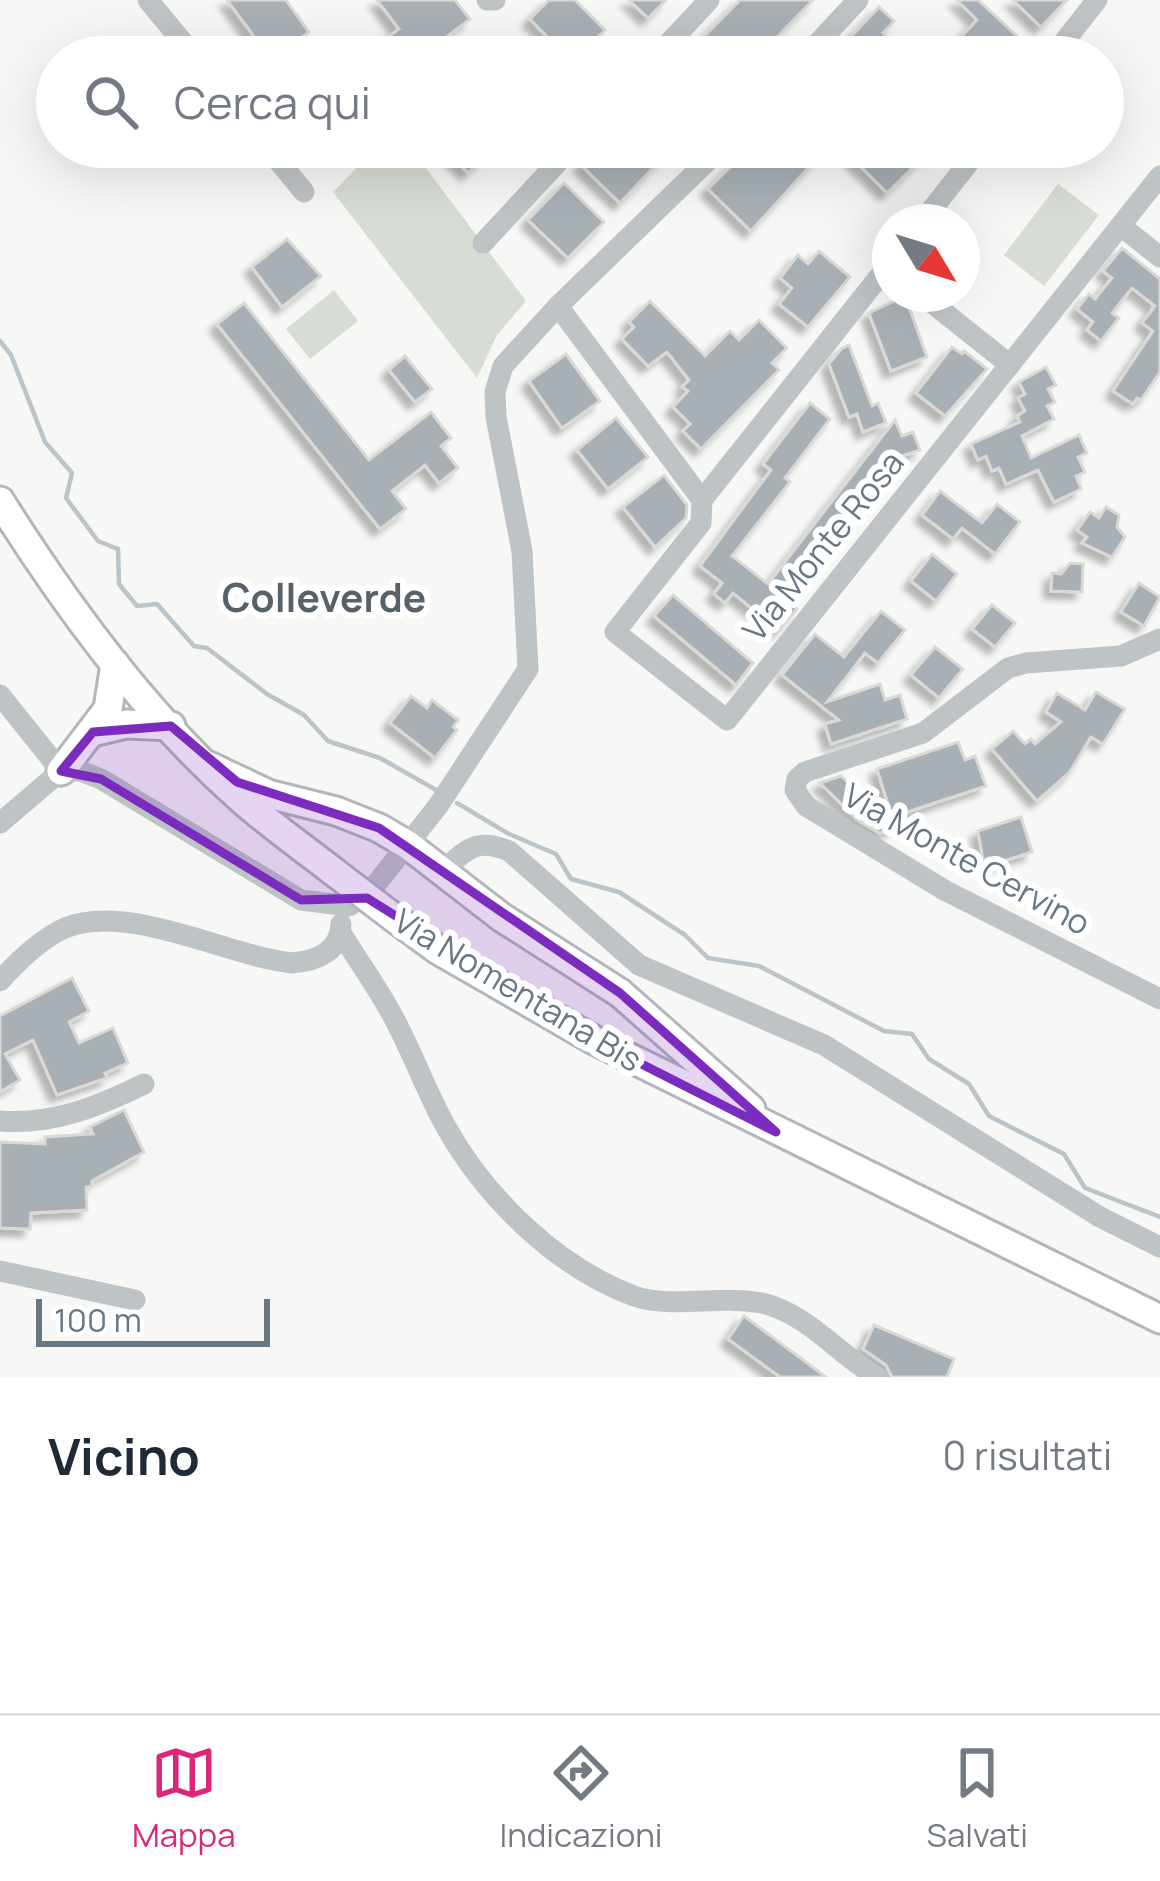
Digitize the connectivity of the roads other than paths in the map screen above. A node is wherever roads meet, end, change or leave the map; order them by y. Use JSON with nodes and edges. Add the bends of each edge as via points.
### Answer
{"nodes":[{"id":1,"x":148,"y":0,"type":"edge"},
{"id":2,"x":709,"y":0,"type":"edge"},
{"id":3,"x":858,"y":0,"type":"edge"},
{"id":4,"x":1097,"y":0,"type":"edge"},
{"id":5,"x":177,"y":36,"type":"edge"},
{"id":6,"x":676,"y":36,"type":"edge"},
{"id":7,"x":825,"y":36,"type":"edge"},
{"id":8,"x":1069,"y":36,"type":"edge"},
{"id":9,"x":284,"y":168,"type":"edge"},
{"id":10,"x":553,"y":168,"type":"edge"},
{"id":11,"x":700,"y":168,"type":"edge"},
{"id":12,"x":964,"y":168,"type":"edge"},
{"id":13,"x":1160,"y":176,"type":"edge"},
{"id":14,"x":304,"y":193,"type":"dead end"},
{"id":15,"x":936,"y":204,"type":"edge"},
{"id":16,"x":1120,"y":226,"type":"junction"},
{"id":17,"x":483,"y":243,"type":"dead end"},
{"id":18,"x":1160,"y":257,"type":"edge"},
{"id":19,"x":872,"y":287,"type":"edge"},
{"id":20,"x":558,"y":306,"type":"junction"},
{"id":21,"x":944,"y":312,"type":"edge"},
{"id":22,"x":1010,"y":364,"type":"junction"},
{"id":23,"x":702,"y":500,"type":"junction"},
{"id":24,"x":0,"y":501,"type":"edge"},
{"id":25,"x":1160,"y":639,"type":"edge"},
{"id":26,"x":115,"y":664,"type":"junction"},
{"id":27,"x":0,"y":695,"type":"edge"},
{"id":28,"x":171,"y":726,"type":"junction"},
{"id":29,"x":93,"y":732,"type":"junction"},
{"id":30,"x":209,"y":766,"type":"junction"},
{"id":31,"x":61,"y":771,"type":"junction"},
{"id":32,"x":0,"y":823,"type":"edge"},
{"id":33,"x":408,"y":845,"type":"junction"},
{"id":34,"x":442,"y":871,"type":"junction"},
{"id":35,"x":338,"y":905,"type":"junction"},
{"id":36,"x":341,"y":933,"type":"junction"},
{"id":37,"x":0,"y":980,"type":"edge"},
{"id":38,"x":1160,"y":999,"type":"edge"},
{"id":39,"x":144,"y":1084,"type":"dead end"},
{"id":40,"x":0,"y":1121,"type":"edge"},
{"id":41,"x":776,"y":1132,"type":"junction"},
{"id":42,"x":1160,"y":1247,"type":"edge"},
{"id":43,"x":0,"y":1271,"type":"edge"},
{"id":44,"x":135,"y":1300,"type":"dead end"},
{"id":45,"x":1160,"y":1319,"type":"edge"},
{"id":46,"x":877,"y":1377,"type":"edge"}],
"edges":[{"from":1,"to":5,"type":"street"},
{"from":2,"to":6,"type":"street"},
{"from":3,"to":7,"type":"street"},
{"from":4,"to":8,"type":"street"},
{"from":9,"to":14,"type":"street"},
{"from":10,"to":17,"type":"street"},
{"from":11,"to":20,"type":"street"},
{"from":12,"to":15,"type":"street"},
{"from":13,"to":16,"type":"street","name":"Via Monte Rosa"},
{"from":16,"to":18,"type":"street"},
{"from":16,"to":22,"type":"street","name":"Via Monte Rosa"},
{"from":19,"to":23,"type":"street"},
{"from":20,"to":23,"type":"street"},
{"from":20,"to":33,"type":"street","via":[[503,366],[495,392],[522,550],[527,669]]},
{"from":21,"to":22,"type":"street"},
{"from":22,"to":23,"type":"street","name":"Via Monte Rosa","via":[[727,720],[615,632],[701,523]]},
{"from":24,"to":26,"type":"main road","name":"Via Nomentana Bis"},
{"from":25,"to":38,"type":"street","name":"Via Monte Cervino","via":[[1129,655],[1008,668],[922,733],[805,772],[795,785],[802,803],[946,891]]},
{"from":26,"to":28,"type":"main road","name":"Via Nomentana Bis"},
{"from":26,"to":29,"type":"main road","via":[[110,703]]},
{"from":27,"to":31,"type":"street"},
{"from":28,"to":29,"type":"main road"},
{"from":28,"to":30,"type":"main road","name":"Via Nomentana Bis"},
{"from":29,"to":31,"type":"main road"},
{"from":30,"to":33,"type":"main road"},
{"from":30,"to":41,"type":"main road","name":"Via Nomentana Bis","bridge":true,"via":[[438,950]]},
{"from":31,"to":32,"type":"street"},
{"from":31,"to":35,"type":"street","via":[[101,779],[289,895]]},
{"from":33,"to":34,"type":"main road"},
{"from":33,"to":35,"type":"street","via":[[358,902]]},
{"from":34,"to":41,"type":"main road","via":[[620,993]]},
{"from":34,"to":42,"type":"street","via":[[470,848],[489,843],[509,851],[639,965],[824,1045]]},
{"from":35,"to":36,"type":"street"},
{"from":36,"to":37,"type":"street","via":[[320,957],[292,963],[134,925],[82,924],[48,938]]},
{"from":36,"to":46,"type":"street","via":[[447,1129],[495,1197],[537,1236],[587,1273],[648,1300],[729,1299],[780,1309]]},
{"from":39,"to":40,"type":"street","via":[[67,1116]]},
{"from":41,"to":45,"type":"main road","name":"Via Nomentana Bis"},
{"from":43,"to":44,"type":"street"}]}
